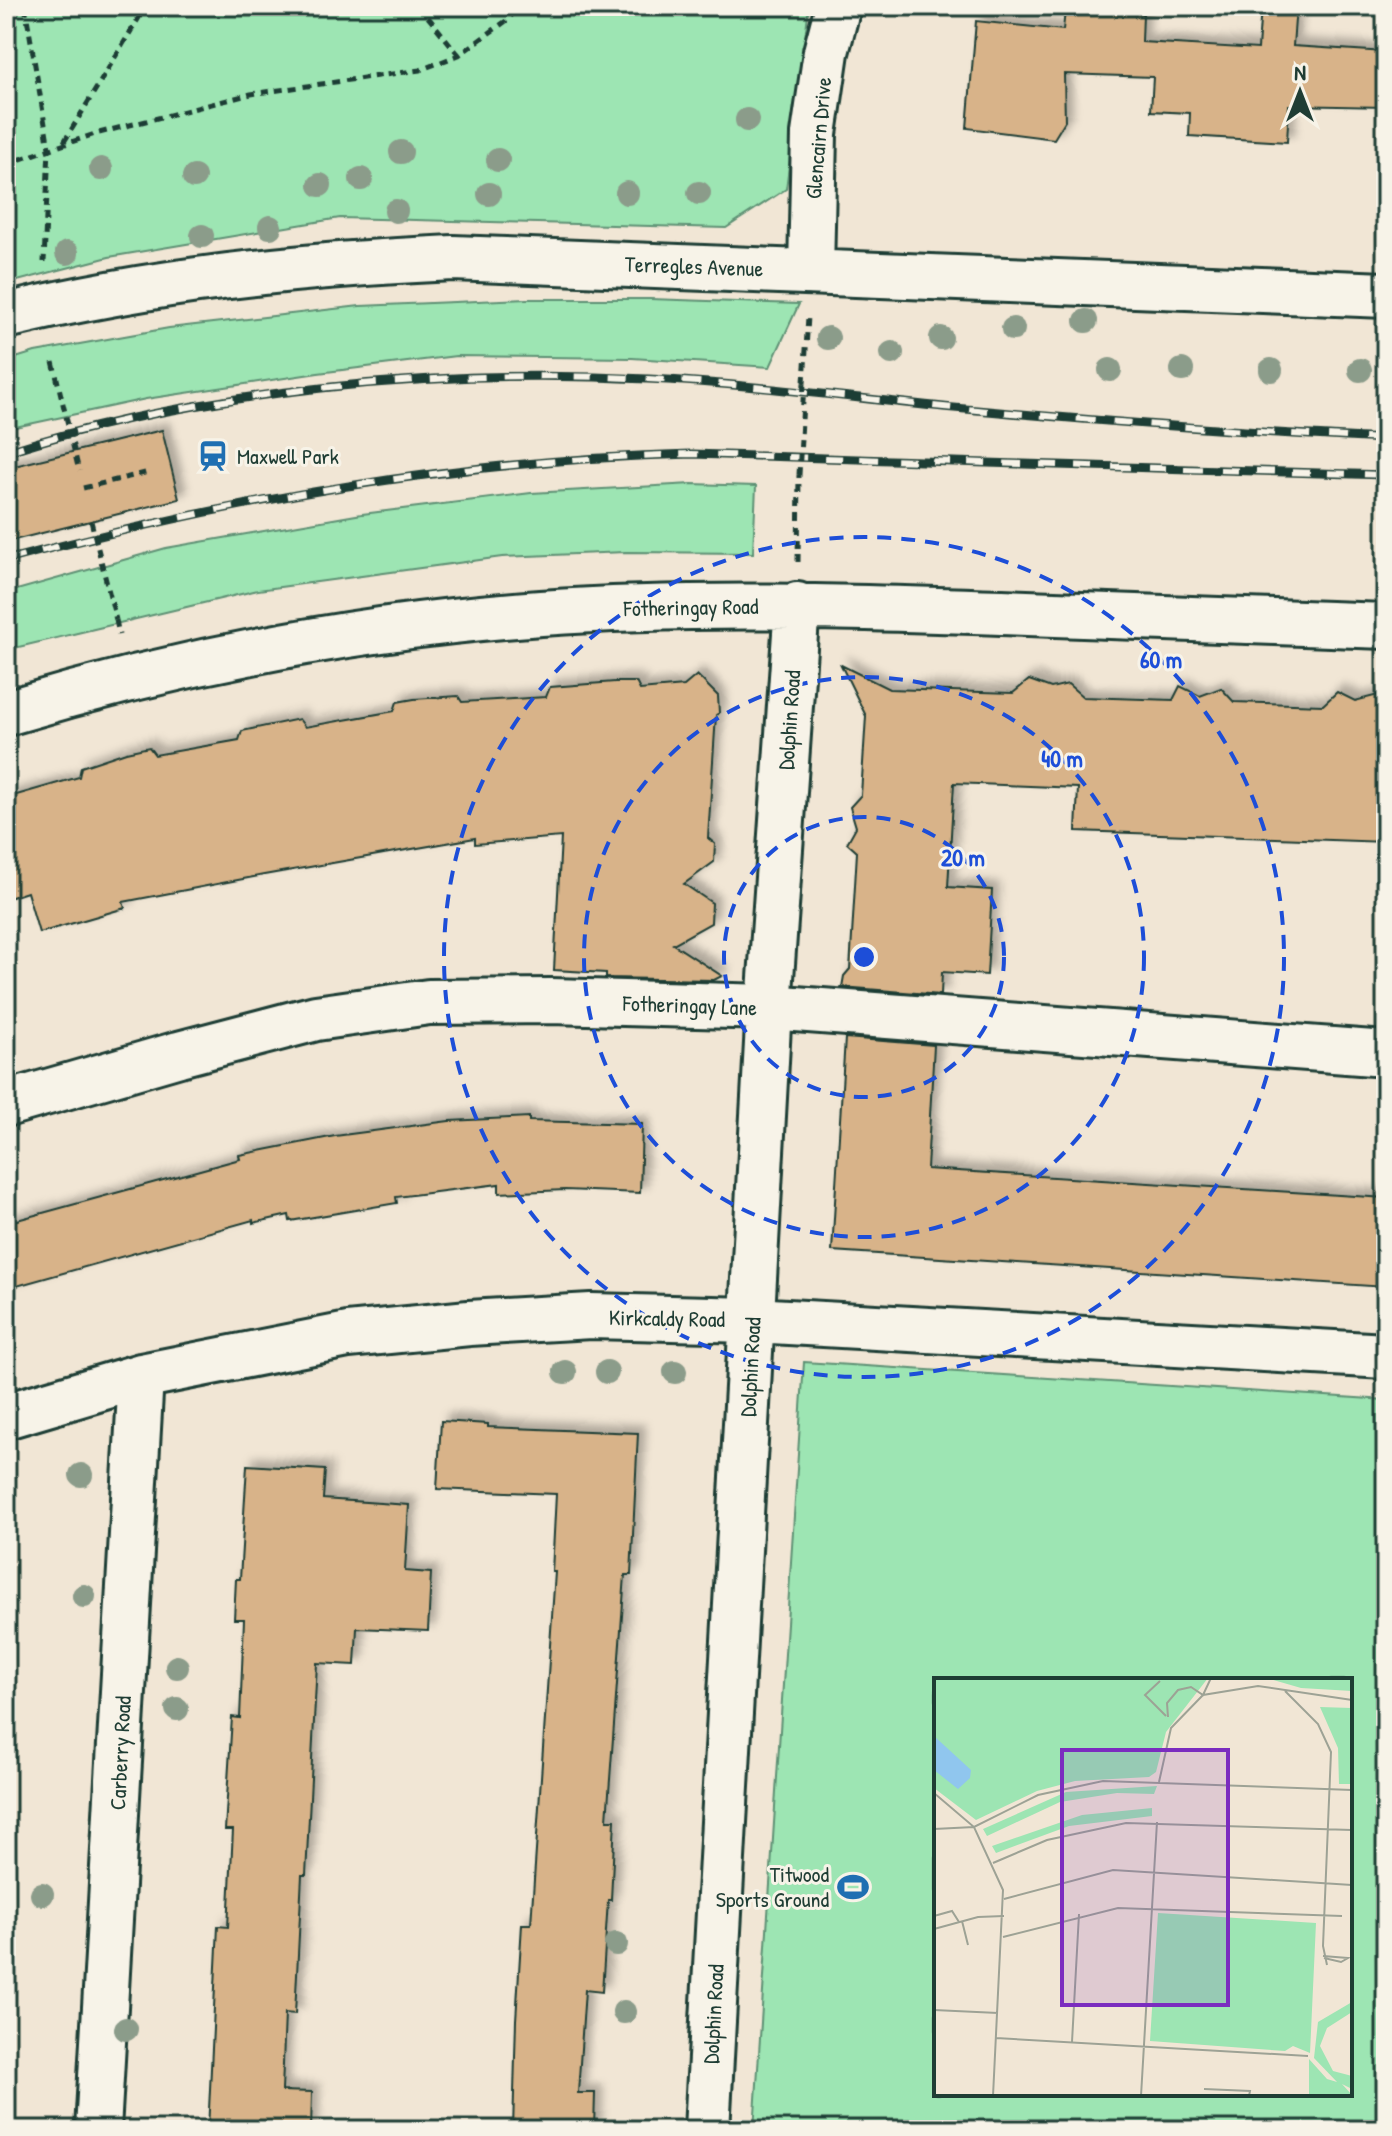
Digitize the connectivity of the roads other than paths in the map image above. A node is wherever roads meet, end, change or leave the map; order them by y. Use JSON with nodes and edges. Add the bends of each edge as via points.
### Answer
{"nodes":[{"id":1,"x":838,"y":6,"type":"edge"},
{"id":2,"x":811,"y":271,"type":"junction"},
{"id":3,"x":1386,"y":295,"type":"edge"},
{"id":4,"x":24,"y":312,"type":"edge"},
{"id":5,"x":797,"y":605,"type":"junction"},
{"id":6,"x":1386,"y":626,"type":"edge"},
{"id":7,"x":6,"y":713,"type":"edge"},
{"id":8,"x":769,"y":1007,"type":"junction"},
{"id":9,"x":1386,"y":1054,"type":"edge"},
{"id":10,"x":6,"y":1104,"type":"edge"},
{"id":11,"x":752,"y":1320,"type":"junction"},
{"id":12,"x":1386,"y":1356,"type":"edge"},
{"id":13,"x":141,"y":1376,"type":"junction"},
{"id":14,"x":6,"y":1416,"type":"edge"},
{"id":15,"x":98,"y":2130,"type":"edge"},
{"id":16,"x":707,"y":2130,"type":"edge"}],
"edges":[{"from":1,"to":2,"type":"street","name":"Glencairn Drive","via":[[814,134]]},
{"from":2,"to":3,"type":"street","name":"Terregles Avenue"},
{"from":2,"to":4,"type":"street","name":"Terregles Avenue","via":[[468,258],[342,263],[172,284]]},
{"from":5,"to":6,"type":"street","name":"Fotheringay Road"},
{"from":5,"to":7,"type":"street","name":"Fotheringay Road","via":[[538,613],[357,635],[128,679]]},
{"from":5,"to":8,"type":"street","name":"Dolphin Road"},
{"from":8,"to":9,"type":"street","name":"Fotheringay Lane"},
{"from":8,"to":10,"type":"street","name":"Fotheringay Lane","via":[[429,1002],[316,1018]]},
{"from":8,"to":11,"type":"street","name":"Dolphin Road"},
{"from":11,"to":12,"type":"street","name":"Kirkcaldy Road"},
{"from":11,"to":13,"type":"street","name":"Kirkcaldy Road","via":[[591,1316],[469,1323],[348,1335]]},
{"from":11,"to":16,"type":"street","name":"Dolphin Road"},
{"from":13,"to":14,"type":"street","name":"Kirkcaldy Road"},
{"from":13,"to":15,"type":"street","name":"Carberry Road"}]}
